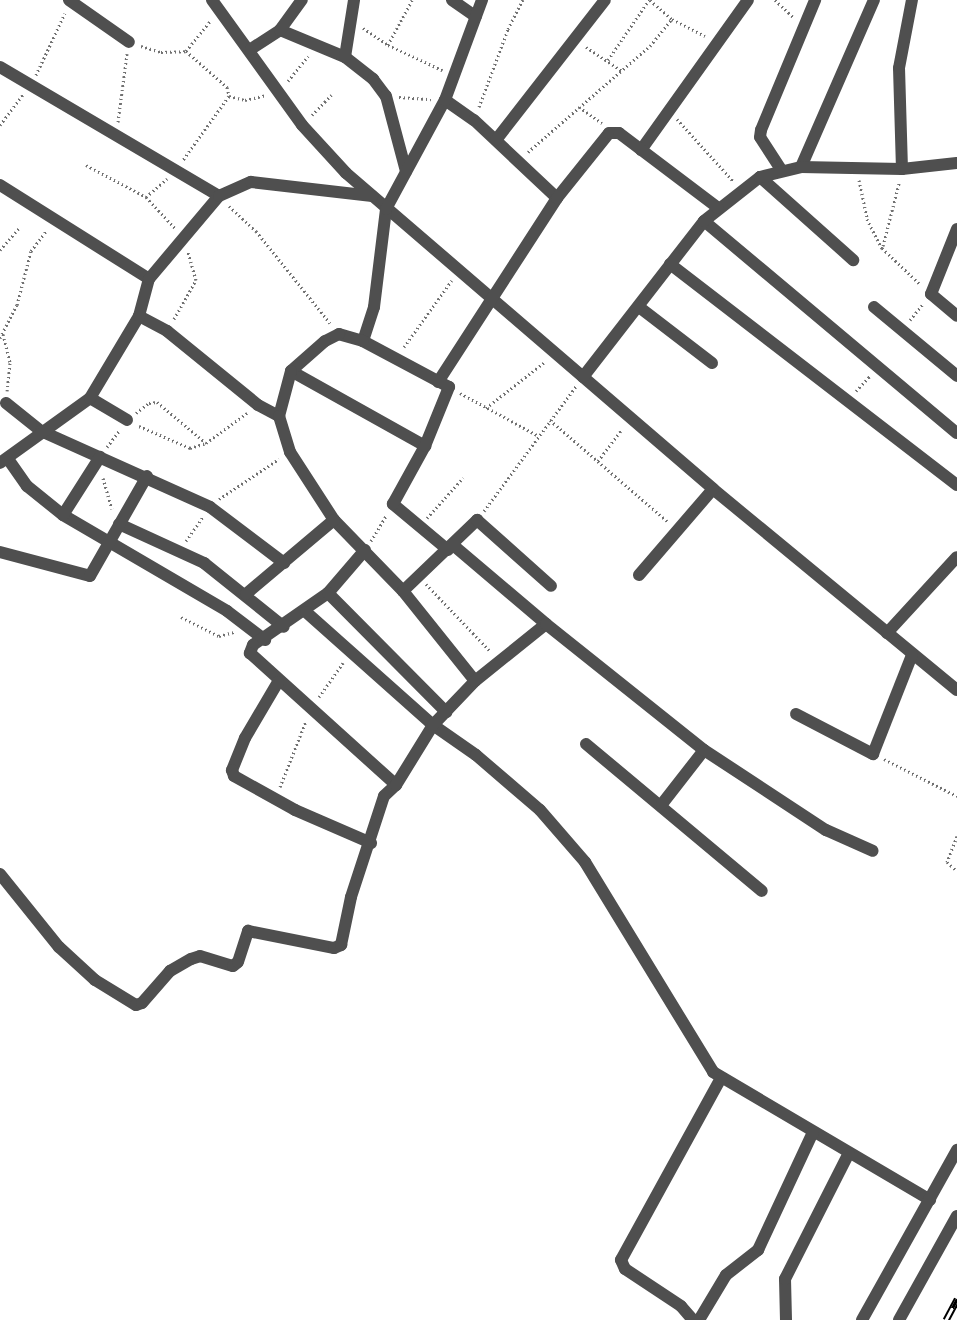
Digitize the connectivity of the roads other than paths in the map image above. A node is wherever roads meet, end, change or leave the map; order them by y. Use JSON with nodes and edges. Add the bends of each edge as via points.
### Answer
{"nodes":[{"id":1,"x":303,"y":0,"type":"edge"},
{"id":2,"x":354,"y":0,"type":"edge"},
{"id":3,"x":452,"y":0,"type":"edge"},
{"id":4,"x":482,"y":0,"type":"edge"},
{"id":5,"x":605,"y":0,"type":"edge"},
{"id":6,"x":748,"y":0,"type":"edge"},
{"id":7,"x":814,"y":0,"type":"edge"},
{"id":8,"x":874,"y":0,"type":"edge"},
{"id":9,"x":912,"y":0,"type":"edge"},
{"id":10,"x":70,"y":1,"type":"edge"},
{"id":11,"x":216,"y":4,"type":"edge"},
{"id":12,"x":476,"y":17,"type":"junction"},
{"id":13,"x":279,"y":30,"type":"junction"},
{"id":14,"x":129,"y":42,"type":"road end"},
{"id":15,"x":251,"y":49,"type":"junction"},
{"id":16,"x":345,"y":57,"type":"junction"},
{"id":17,"x":0,"y":68,"type":"edge"},
{"id":18,"x":445,"y":100,"type":"junction"},
{"id":19,"x":496,"y":140,"type":"junction"},
{"id":20,"x":641,"y":150,"type":"junction"},
{"id":21,"x":957,"y":163,"type":"edge"},
{"id":22,"x":801,"y":166,"type":"junction"},
{"id":23,"x":902,"y":170,"type":"junction"},
{"id":24,"x":406,"y":171,"type":"junction"},
{"id":25,"x":782,"y":171,"type":"junction"},
{"id":26,"x":760,"y":177,"type":"junction"},
{"id":27,"x":0,"y":185,"type":"edge"},
{"id":28,"x":219,"y":196,"type":"junction"},
{"id":29,"x":372,"y":196,"type":"junction"},
{"id":30,"x":557,"y":198,"type":"junction"},
{"id":31,"x":718,"y":208,"type":"junction"},
{"id":32,"x":386,"y":209,"type":"junction"},
{"id":33,"x":704,"y":220,"type":"junction"},
{"id":34,"x":957,"y":229,"type":"edge"},
{"id":35,"x":853,"y":260,"type":"dead end"},
{"id":36,"x":670,"y":264,"type":"junction"},
{"id":37,"x":149,"y":279,"type":"junction"},
{"id":38,"x":492,"y":301,"type":"junction"},
{"id":39,"x":639,"y":307,"type":"junction"},
{"id":40,"x":874,"y":307,"type":"dead end"},
{"id":41,"x":139,"y":316,"type":"junction"},
{"id":42,"x":957,"y":316,"type":"edge"},
{"id":43,"x":363,"y":341,"type":"junction"},
{"id":44,"x":712,"y":363,"type":"dead end"},
{"id":45,"x":291,"y":371,"type":"junction"},
{"id":46,"x":957,"y":376,"type":"edge"},
{"id":47,"x":583,"y":377,"type":"junction"},
{"id":48,"x":444,"y":384,"type":"junction"},
{"id":49,"x":90,"y":398,"type":"junction"},
{"id":50,"x":6,"y":403,"type":"road end"},
{"id":51,"x":279,"y":416,"type":"junction"},
{"id":52,"x":127,"y":420,"type":"road end"},
{"id":53,"x":41,"y":431,"type":"junction"},
{"id":54,"x":957,"y":433,"type":"edge"},
{"id":55,"x":424,"y":446,"type":"junction"},
{"id":56,"x":100,"y":457,"type":"junction"},
{"id":57,"x":4,"y":461,"type":"edge"},
{"id":58,"x":147,"y":476,"type":"junction"},
{"id":59,"x":957,"y":485,"type":"edge"},
{"id":60,"x":713,"y":489,"type":"junction"},
{"id":61,"x":63,"y":515,"type":"junction"},
{"id":62,"x":334,"y":520,"type":"junction"},
{"id":63,"x":119,"y":524,"type":"junction"},
{"id":64,"x":108,"y":543,"type":"junction"},
{"id":65,"x":451,"y":547,"type":"junction"},
{"id":66,"x":365,"y":550,"type":"junction"},
{"id":67,"x":0,"y":552,"type":"edge"},
{"id":68,"x":957,"y":557,"type":"edge"},
{"id":69,"x":284,"y":563,"type":"junction"},
{"id":70,"x":639,"y":575,"type":"dead end"},
{"id":71,"x":551,"y":586,"type":"dead end"},
{"id":72,"x":403,"y":591,"type":"junction"},
{"id":73,"x":328,"y":593,"type":"junction"},
{"id":74,"x":246,"y":594,"type":"junction"},
{"id":75,"x":306,"y":612,"type":"junction"},
{"id":76,"x":546,"y":624,"type":"junction"},
{"id":77,"x":284,"y":627,"type":"junction"},
{"id":78,"x":887,"y":633,"type":"junction"},
{"id":79,"x":265,"y":640,"type":"junction"},
{"id":80,"x":912,"y":655,"type":"junction"},
{"id":81,"x":475,"y":681,"type":"junction"},
{"id":82,"x":278,"y":682,"type":"junction"},
{"id":83,"x":957,"y":690,"type":"edge"},
{"id":84,"x":446,"y":712,"type":"junction"},
{"id":85,"x":796,"y":714,"type":"dead end"},
{"id":86,"x":433,"y":725,"type":"junction"},
{"id":87,"x":586,"y":744,"type":"dead end"},
{"id":88,"x":704,"y":750,"type":"junction"},
{"id":89,"x":396,"y":785,"type":"junction"},
{"id":90,"x":662,"y":804,"type":"junction"},
{"id":91,"x":371,"y":843,"type":"junction"},
{"id":92,"x":873,"y":851,"type":"dead end"},
{"id":93,"x":0,"y":874,"type":"edge"},
{"id":94,"x":762,"y":891,"type":"dead end"},
{"id":95,"x":721,"y":1078,"type":"junction"},
{"id":96,"x":813,"y":1132,"type":"junction"},
{"id":97,"x":957,"y":1150,"type":"edge"},
{"id":98,"x":849,"y":1153,"type":"junction"},
{"id":99,"x":930,"y":1200,"type":"junction"},
{"id":100,"x":957,"y":1216,"type":"edge"},
{"id":101,"x":693,"y":1320,"type":"edge"},
{"id":102,"x":699,"y":1320,"type":"edge"},
{"id":103,"x":786,"y":1320,"type":"edge"},
{"id":104,"x":862,"y":1320,"type":"edge"},
{"id":105,"x":899,"y":1320,"type":"edge"}],
"edges":[{"from":1,"to":13,"type":"street"},
{"from":2,"to":16,"type":"street"},
{"from":3,"to":12,"type":"street"},
{"from":4,"to":12,"type":"street"},
{"from":5,"to":19,"type":"street"},
{"from":6,"to":20,"type":"street"},
{"from":7,"to":25,"type":"street","via":[[760,130],[760,137]]},
{"from":8,"to":22,"type":"street"},
{"from":9,"to":23,"type":"street","via":[[899,68]]},
{"from":10,"to":14,"type":"street"},
{"from":11,"to":15,"type":"street"},
{"from":12,"to":18,"type":"street"},
{"from":13,"to":15,"type":"street"},
{"from":13,"to":16,"type":"street"},
{"from":15,"to":29,"type":"street","via":[[302,124]]},
{"from":16,"to":24,"type":"street","via":[[373,79],[386,96]]},
{"from":17,"to":28,"type":"street"},
{"from":18,"to":19,"type":"street"},
{"from":18,"to":24,"type":"street"},
{"from":19,"to":30,"type":"street"},
{"from":20,"to":30,"type":"street","via":[[614,131]]},
{"from":20,"to":31,"type":"street"},
{"from":21,"to":23,"type":"street"},
{"from":22,"to":23,"type":"street"},
{"from":22,"to":25,"type":"street"},
{"from":24,"to":32,"type":"street"},
{"from":25,"to":26,"type":"street"},
{"from":26,"to":31,"type":"street"},
{"from":26,"to":35,"type":"street"},
{"from":27,"to":37,"type":"street"},
{"from":28,"to":29,"type":"street","via":[[251,182]]},
{"from":28,"to":37,"type":"street"},
{"from":29,"to":32,"type":"street"},
{"from":30,"to":38,"type":"street"},
{"from":31,"to":33,"type":"street"},
{"from":32,"to":38,"type":"street"},
{"from":32,"to":43,"type":"street","via":[[374,307]]},
{"from":33,"to":36,"type":"street"},
{"from":33,"to":54,"type":"street"},
{"from":34,"to":42,"type":"street","via":[[931,294]]},
{"from":36,"to":39,"type":"street"},
{"from":36,"to":59,"type":"street"},
{"from":37,"to":41,"type":"street"},
{"from":38,"to":47,"type":"street"},
{"from":38,"to":48,"type":"street"},
{"from":39,"to":44,"type":"street"},
{"from":39,"to":47,"type":"street"},
{"from":40,"to":46,"type":"street"},
{"from":41,"to":49,"type":"street"},
{"from":41,"to":51,"type":"street","via":[[167,332],[258,405]]},
{"from":43,"to":45,"type":"street","via":[[339,334],[310,350]]},
{"from":43,"to":48,"type":"street"},
{"from":45,"to":51,"type":"street"},
{"from":45,"to":55,"type":"street"},
{"from":47,"to":60,"type":"street"},
{"from":48,"to":55,"type":"street"},
{"from":49,"to":52,"type":"street"},
{"from":49,"to":53,"type":"street"},
{"from":50,"to":53,"type":"street"},
{"from":51,"to":62,"type":"street","via":[[290,452]]},
{"from":53,"to":56,"type":"street"},
{"from":53,"to":57,"type":"street"},
{"from":55,"to":65,"type":"street","via":[[393,504]]},
{"from":56,"to":58,"type":"street"},
{"from":56,"to":61,"type":"street"},
{"from":57,"to":61,"type":"street"},
{"from":58,"to":63,"type":"street"},
{"from":58,"to":69,"type":"street","via":[[210,507]]},
{"from":60,"to":70,"type":"street"},
{"from":60,"to":78,"type":"street"},
{"from":61,"to":64,"type":"street"},
{"from":62,"to":66,"type":"street"},
{"from":62,"to":69,"type":"street"},
{"from":63,"to":64,"type":"street"},
{"from":63,"to":74,"type":"street","via":[[179,549]]},
{"from":64,"to":67,"type":"street","via":[[87,577]]},
{"from":64,"to":79,"type":"street","via":[[195,591]]},
{"from":65,"to":71,"type":"street","via":[[477,520]]},
{"from":65,"to":72,"type":"street"},
{"from":65,"to":76,"type":"street"},
{"from":66,"to":72,"type":"street"},
{"from":66,"to":73,"type":"street"},
{"from":68,"to":78,"type":"street"},
{"from":69,"to":74,"type":"street"},
{"from":72,"to":81,"type":"street"},
{"from":73,"to":75,"type":"street"},
{"from":73,"to":84,"type":"street"},
{"from":74,"to":77,"type":"street"},
{"from":75,"to":77,"type":"street"},
{"from":75,"to":86,"type":"street"},
{"from":76,"to":81,"type":"street"},
{"from":76,"to":88,"type":"street"},
{"from":77,"to":79,"type":"street"},
{"from":78,"to":80,"type":"street"},
{"from":79,"to":82,"type":"street","via":[[253,645],[250,653]]},
{"from":80,"to":83,"type":"street"},
{"from":80,"to":85,"type":"street","via":[[873,754]]},
{"from":81,"to":84,"type":"street"},
{"from":82,"to":89,"type":"street"},
{"from":82,"to":91,"type":"street","via":[[250,728],[232,770],[240,783]]},
{"from":84,"to":86,"type":"street"},
{"from":86,"to":89,"type":"street"},
{"from":86,"to":95,"type":"street","via":[[476,755],[540,810],[585,862],[705,1061]]},
{"from":87,"to":90,"type":"street"},
{"from":88,"to":90,"type":"street"},
{"from":88,"to":92,"type":"street","via":[[826,830]]},
{"from":89,"to":91,"type":"street","via":[[377,808]]},
{"from":90,"to":94,"type":"street"},
{"from":91,"to":93,"type":"street","via":[[351,897],[341,945],[333,948],[248,931],[238,962],[233,966],[200,956],[191,959],[170,971],[136,1005],[95,980],[59,947]]},
{"from":95,"to":96,"type":"street"},
{"from":95,"to":101,"type":"street","via":[[621,1260],[625,1269],[672,1299]]},
{"from":96,"to":98,"type":"street"},
{"from":96,"to":102,"type":"street","via":[[758,1250],[726,1275]]},
{"from":97,"to":99,"type":"street"},
{"from":98,"to":99,"type":"street"},
{"from":98,"to":103,"type":"street","via":[[785,1279]]},
{"from":99,"to":104,"type":"street"},
{"from":100,"to":105,"type":"street"}]}
